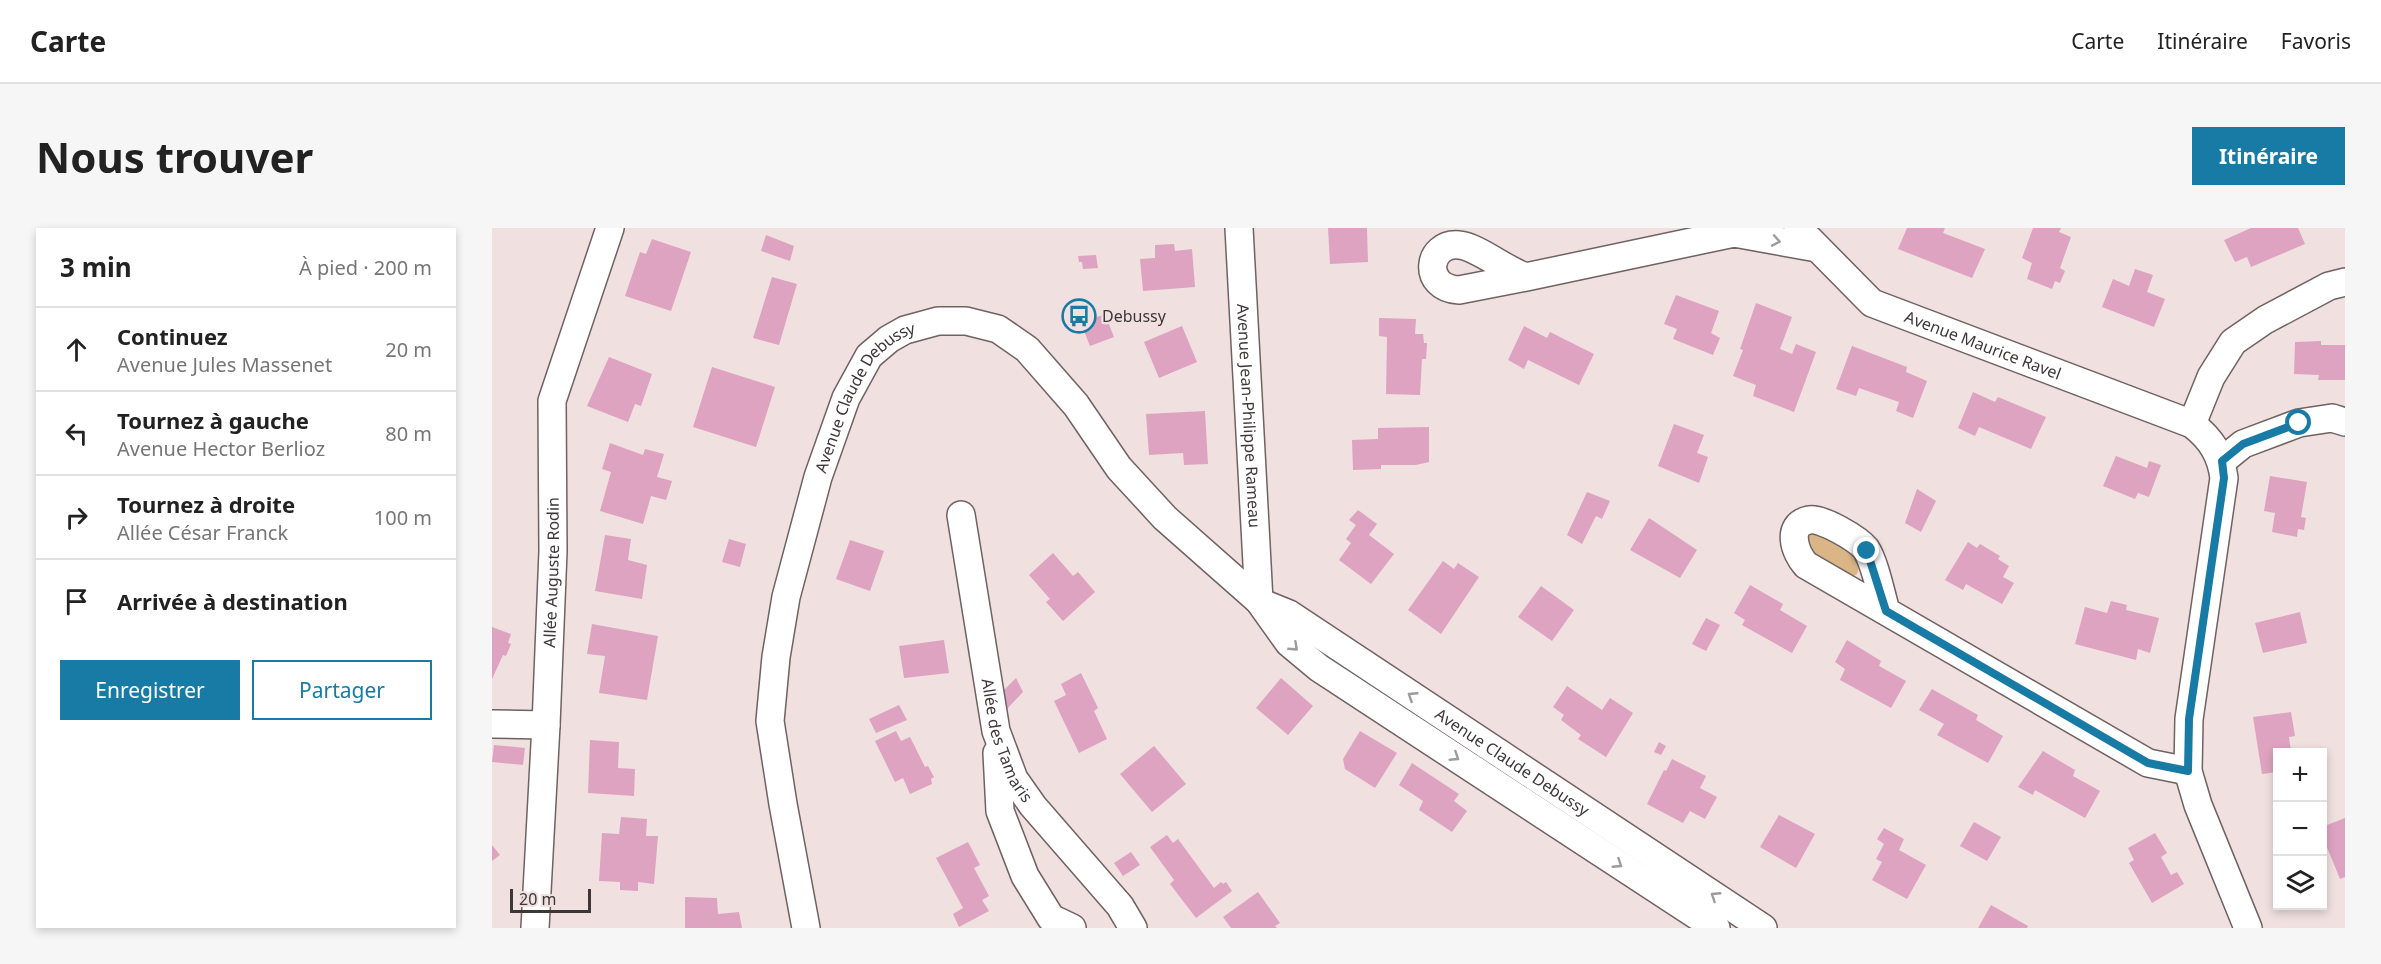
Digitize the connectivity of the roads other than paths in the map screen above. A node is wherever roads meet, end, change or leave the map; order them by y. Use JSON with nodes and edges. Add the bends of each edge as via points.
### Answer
{"nodes":[{"id":1,"x":610,"y":228,"type":"edge"},
{"id":2,"x":1239,"y":228,"type":"edge"},
{"id":3,"x":1798,"y":228,"type":"edge"},
{"id":4,"x":1735,"y":231,"type":"edge"},
{"id":5,"x":1817,"y":248,"type":"junction"},
{"id":6,"x":1526,"y":278,"type":"dead end"},
{"id":7,"x":2345,"y":282,"type":"edge"},
{"id":8,"x":2345,"y":422,"type":"edge"},
{"id":9,"x":2192,"y":424,"type":"junction"},
{"id":10,"x":2222,"y":461,"type":"junction"},
{"id":11,"x":961,"y":515,"type":"dead end"},
{"id":12,"x":1258,"y":601,"type":"junction"},
{"id":13,"x":1886,"y":611,"type":"dead end"},
{"id":14,"x":492,"y":724,"type":"edge"},
{"id":15,"x":546,"y":726,"type":"junction"},
{"id":16,"x":996,"y":731,"type":"junction"},
{"id":17,"x":2188,"y":771,"type":"junction"},
{"id":18,"x":535,"y":928,"type":"edge"},
{"id":19,"x":806,"y":928,"type":"edge"},
{"id":20,"x":1072,"y":928,"type":"edge"},
{"id":21,"x":1133,"y":928,"type":"edge"},
{"id":22,"x":1716,"y":928,"type":"edge"},
{"id":23,"x":1763,"y":928,"type":"edge"},
{"id":24,"x":2248,"y":928,"type":"edge"}],
"edges":[{"from":1,"to":15,"type":"street","name":"Allée Auguste Rodin","via":[[552,401],[553,551]]},
{"from":2,"to":12,"type":"street","name":"Avenue Jean-Philippe Rameau"},
{"from":3,"to":5,"type":"street","name":"Avenue Maurice Ravel"},
{"from":4,"to":5,"type":"street","one_way":true},
{"from":4,"to":6,"type":"street"},
{"from":5,"to":9,"type":"street","name":"Avenue Maurice Ravel","via":[[1872,303]]},
{"from":7,"to":9,"type":"street","via":[[2329,286],[2265,320],[2233,342],[2211,377]]},
{"from":8,"to":10,"type":"street","via":[[2332,418],[2299,423],[2243,444]]},
{"from":9,"to":10,"type":"street","via":[[2205,434]]},
{"from":10,"to":17,"type":"street","via":[[2224,478],[2189,719]]},
{"from":11,"to":16,"type":"street","name":"Allée des Tamaris"},
{"from":12,"to":19,"type":"street","name":"Avenue Claude Debussy","via":[[1165,518],[1119,468],[1076,405],[1034,357],[998,329],[966,321],[938,321],[889,339],[869,356],[846,398],[815,488],[786,597],[776,657],[770,721]]},
{"from":12,"to":22,"type":"street","name":"Avenue Claude Debussy","one_way":true,"via":[[1289,643],[1319,668]]},
{"from":23,"to":12,"type":"street","name":"Avenue Claude Debussy","one_way":true,"via":[[1289,614]]},
{"from":13,"to":17,"type":"street","via":[[2148,763]]},
{"from":14,"to":15,"type":"street"},
{"from":15,"to":18,"type":"street","name":"Allée Auguste Rodin"},
{"from":16,"to":20,"type":"street","via":[[1000,811],[1025,876],[1051,918]]},
{"from":16,"to":21,"type":"street","name":"Allée des Tamaris","via":[[1014,779],[1120,906]]},
{"from":17,"to":24,"type":"street"}]}
